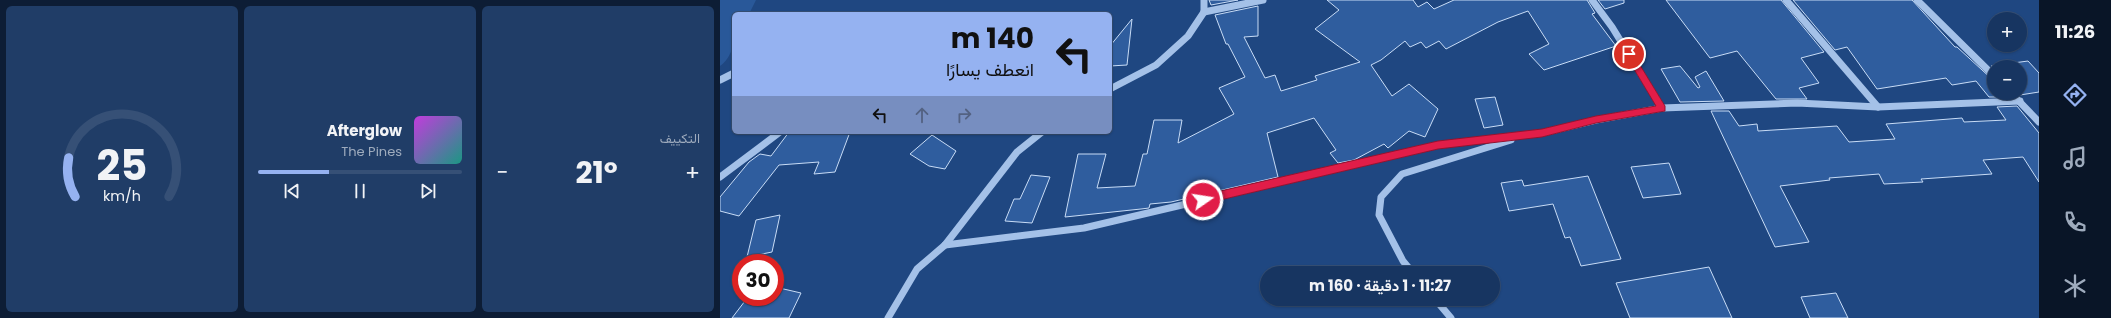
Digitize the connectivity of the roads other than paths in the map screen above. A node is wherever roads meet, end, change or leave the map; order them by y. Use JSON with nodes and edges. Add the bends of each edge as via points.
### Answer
{"nodes":[{"id":1,"x":1204,"y":0,"type":"edge"},
{"id":2,"x":1263,"y":0,"type":"edge"},
{"id":3,"x":1592,"y":0,"type":"edge"},
{"id":4,"x":1786,"y":0,"type":"edge"},
{"id":5,"x":1917,"y":0,"type":"edge"},
{"id":6,"x":1204,"y":12,"type":"junction"},
{"id":7,"x":1987,"y":69,"type":"edge"},
{"id":8,"x":732,"y":74,"type":"edge"},
{"id":9,"x":720,"y":80,"type":"edge"},
{"id":10,"x":1112,"y":88,"type":"edge"},
{"id":11,"x":2020,"y":101,"type":"joint"},
{"id":12,"x":1878,"y":107,"type":"junction"},
{"id":13,"x":1662,"y":108,"type":"junction"},
{"id":14,"x":2039,"y":122,"type":"edge"},
{"id":15,"x":777,"y":134,"type":"edge"},
{"id":16,"x":1040,"y":134,"type":"edge"},
{"id":17,"x":1524,"y":135,"type":"junction"},
{"id":18,"x":720,"y":177,"type":"edge"},
{"id":19,"x":945,"y":245,"type":"junction"},
{"id":20,"x":1407,"y":266,"type":"edge"},
{"id":21,"x":1441,"y":306,"type":"edge"},
{"id":22,"x":888,"y":318,"type":"edge"},
{"id":23,"x":1451,"y":318,"type":"edge"}],
"edges":[{"from":1,"to":6,"type":"street"},
{"from":2,"to":6,"type":"street"},
{"from":3,"to":13,"type":"street"},
{"from":4,"to":12,"type":"street"},
{"from":5,"to":7,"type":"street"},
{"from":6,"to":10,"type":"street","via":[[1188,36],[1156,66]]},
{"from":8,"to":9,"type":"street"},
{"from":11,"to":12,"type":"street"},
{"from":11,"to":14,"type":"street"},
{"from":12,"to":13,"type":"street","via":[[1797,103]]},
{"from":13,"to":17,"type":"street"},
{"from":15,"to":18,"type":"street"},
{"from":16,"to":19,"type":"street","via":[[1017,152]]},
{"from":17,"to":19,"type":"street","via":[[1438,145],[1084,228]]},
{"from":17,"to":20,"type":"street","via":[[1402,174],[1381,197],[1379,215]]},
{"from":19,"to":22,"type":"street","via":[[916,269]]},
{"from":21,"to":23,"type":"street"}]}
